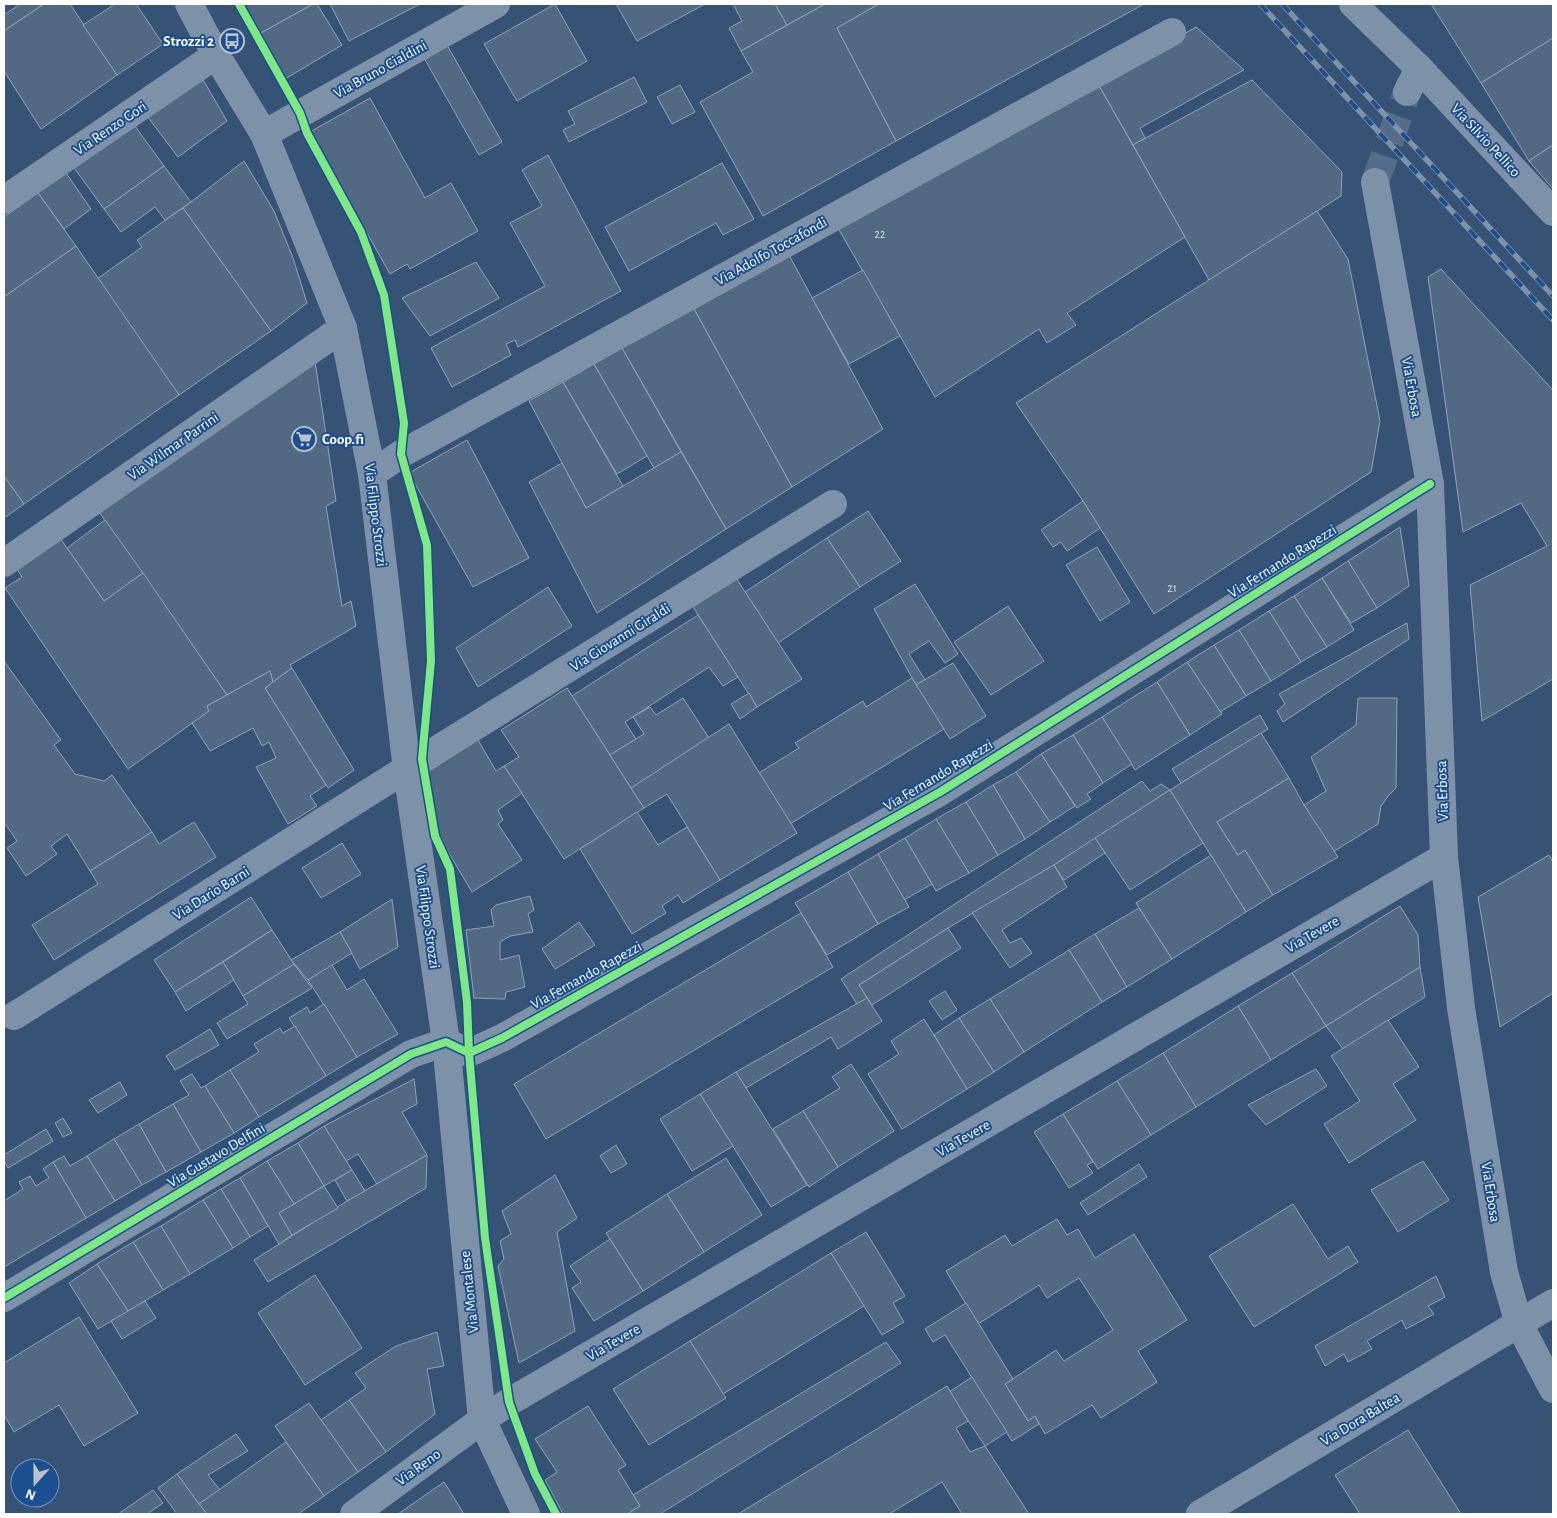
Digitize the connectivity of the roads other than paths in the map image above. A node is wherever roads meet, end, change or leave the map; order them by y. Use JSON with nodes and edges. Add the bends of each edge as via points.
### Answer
{"nodes":[{"id":1,"x":189,"y":4,"type":"edge"},
{"id":2,"x":496,"y":4,"type":"edge"},
{"id":3,"x":1369,"y":10,"type":"edge"},
{"id":4,"x":1172,"y":32,"type":"dead end"},
{"id":5,"x":216,"y":55,"type":"junction"},
{"id":6,"x":1419,"y":68,"type":"junction"},
{"id":7,"x":1406,"y":92,"type":"tunnel mouth"},
{"id":8,"x":264,"y":134,"type":"junction"},
{"id":9,"x":1375,"y":182,"type":"tunnel mouth"},
{"id":10,"x":4,"y":200,"type":"edge"},
{"id":11,"x":1553,"y":212,"type":"edge"},
{"id":12,"x":343,"y":328,"type":"junction"},
{"id":13,"x":372,"y":474,"type":"junction"},
{"id":14,"x":1430,"y":484,"type":"junction"},
{"id":15,"x":833,"y":504,"type":"dead end"},
{"id":16,"x":4,"y":563,"type":"edge"},
{"id":17,"x":407,"y":770,"type":"junction"},
{"id":18,"x":1444,"y":857,"type":"junction"},
{"id":19,"x":14,"y":1016,"type":"dead end"},
{"id":20,"x":446,"y":1052,"type":"junction"},
{"id":21,"x":4,"y":1298,"type":"edge"},
{"id":22,"x":1553,"y":1303,"type":"edge"},
{"id":23,"x":1519,"y":1324,"type":"junction"},
{"id":24,"x":1553,"y":1389,"type":"edge"},
{"id":25,"x":482,"y":1420,"type":"junction"},
{"id":26,"x":354,"y":1514,"type":"edge"},
{"id":27,"x":526,"y":1514,"type":"edge"},
{"id":28,"x":1200,"y":1514,"type":"edge"}],
"edges":[{"from":1,"to":5,"type":"street","name":"Via Filippo Strozzi"},
{"from":2,"to":8,"type":"street","name":"Via Bruno Cialdini"},
{"from":3,"to":6,"type":"street"},
{"from":4,"to":13,"type":"street","name":"Via Adolfo Toccafondi","via":[[401,454]]},
{"from":5,"to":8,"type":"street","name":"Via Filippo Strozzi"},
{"from":5,"to":10,"type":"street","name":"Via Renzo Gori"},
{"from":6,"to":7,"type":"street"},
{"from":6,"to":11,"type":"street","name":"Via Silvio Pellico"},
{"from":8,"to":12,"type":"street","name":"Via Filippo Strozzi"},
{"from":9,"to":14,"type":"street","name":"Via Erbosa"},
{"from":12,"to":13,"type":"street","name":"Via Filippo Strozzi"},
{"from":12,"to":16,"type":"street","name":"Via Wilmar Parrini"},
{"from":13,"to":17,"type":"street","name":"Via Filippo Strozzi"},
{"from":14,"to":18,"type":"street","name":"Via Erbosa"},
{"from":14,"to":20,"type":"street","name":"Via Fernando Rapezzi","via":[[940,792],[502,1038],[470,1053]]},
{"from":15,"to":17,"type":"street","name":"Via Giovanni Giraldi"},
{"from":17,"to":19,"type":"street","name":"Via Dario Barni"},
{"from":17,"to":20,"type":"street","name":"Via Filippo Strozzi"},
{"from":18,"to":23,"type":"street","name":"Via Erbosa","via":[[1464,1027],[1504,1272]]},
{"from":18,"to":25,"type":"street","name":"Via Tevere"},
{"from":20,"to":21,"type":"street","name":"Via Gustavo Delfini","via":[[411,1054]]},
{"from":20,"to":25,"type":"street","name":"Via Montalese"},
{"from":22,"to":23,"type":"street","name":"Via Dora Baltea"},
{"from":23,"to":24,"type":"street","name":"Via Erbosa"},
{"from":23,"to":28,"type":"street","name":"Via Dora Baltea"},
{"from":25,"to":26,"type":"street","name":"Via Reno"},
{"from":25,"to":27,"type":"street","name":"Via Montalese"}]}
